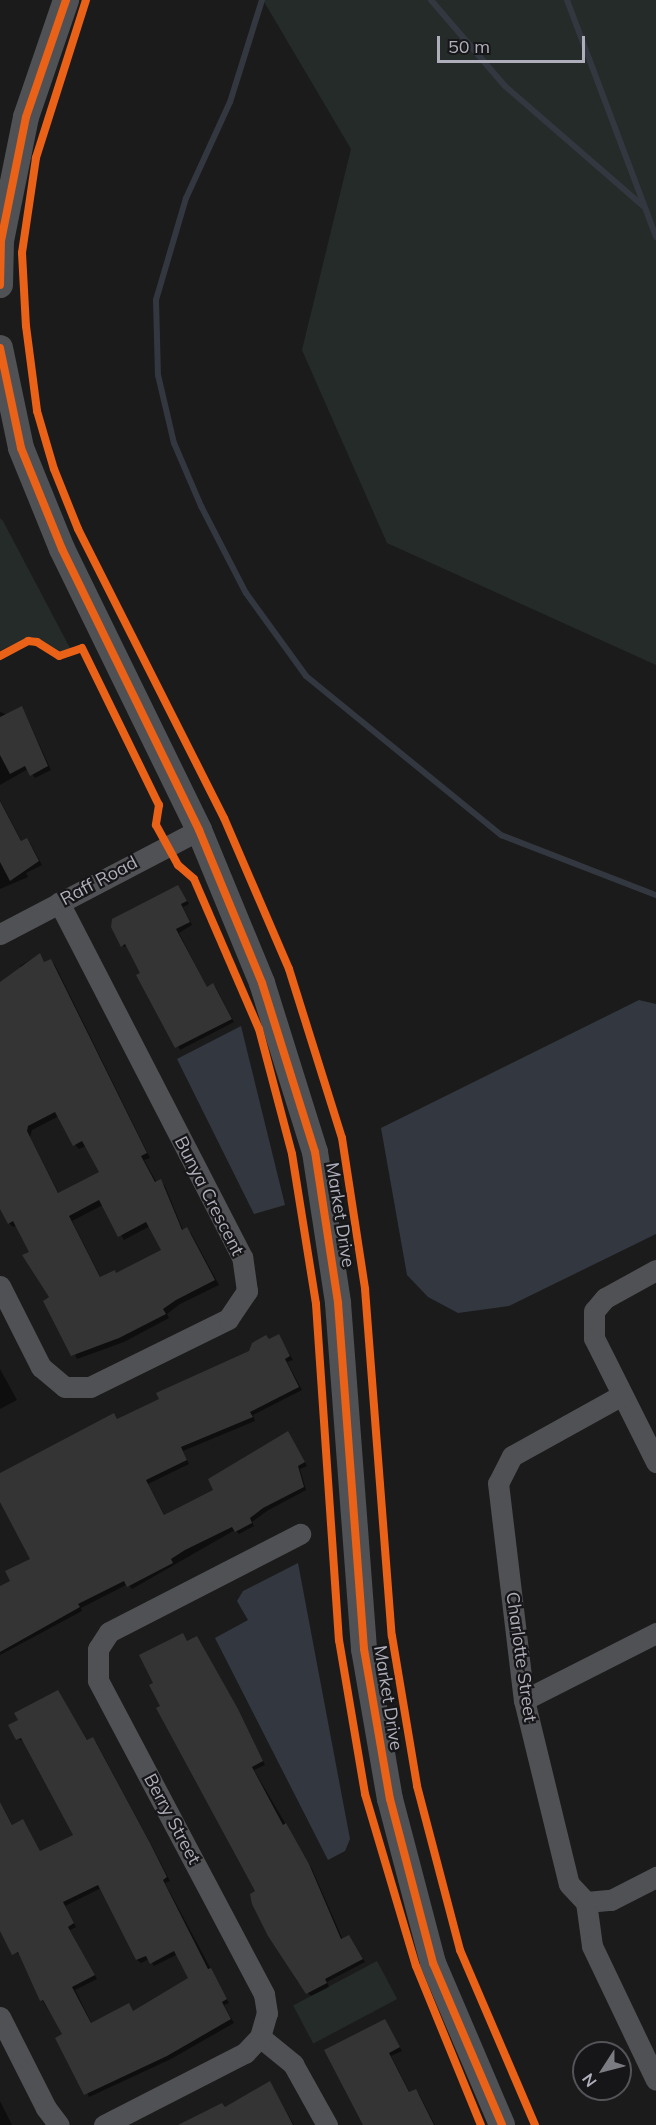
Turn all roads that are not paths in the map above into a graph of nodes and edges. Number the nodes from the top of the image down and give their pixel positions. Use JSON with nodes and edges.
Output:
{"nodes":[{"id":1,"x":66,"y":0,"type":"edge"},
{"id":2,"x":0,"y":285,"type":"edge"},
{"id":3,"x":0,"y":348,"type":"edge"},
{"id":4,"x":199,"y":830,"type":"junction"},
{"id":5,"x":58,"y":903,"type":"junction"},
{"id":6,"x":0,"y":934,"type":"edge"},
{"id":7,"x":656,"y":1270,"type":"edge"},
{"id":8,"x":0,"y":1286,"type":"edge"},
{"id":9,"x":622,"y":1395,"type":"junction"},
{"id":10,"x":656,"y":1462,"type":"edge"},
{"id":11,"x":300,"y":1534,"type":"dead end"},
{"id":12,"x":656,"y":1633,"type":"edge"},
{"id":13,"x":524,"y":1700,"type":"junction"},
{"id":14,"x":656,"y":1877,"type":"edge"},
{"id":15,"x":586,"y":1902,"type":"junction"},
{"id":16,"x":0,"y":2017,"type":"edge"},
{"id":17,"x":260,"y":2037,"type":"junction"},
{"id":18,"x":656,"y":2080,"type":"edge"},
{"id":19,"x":59,"y":2125,"type":"edge"},
{"id":20,"x":104,"y":2125,"type":"edge"},
{"id":21,"x":327,"y":2125,"type":"edge"},
{"id":22,"x":502,"y":2125,"type":"edge"}],
"edges":[{"from":1,"to":2,"type":"street"},
{"from":3,"to":4,"type":"street","name":"Market Drive"},
{"from":4,"to":5,"type":"street","name":"Raff Road"},
{"from":4,"to":22,"type":"street","name":"Market Drive"},
{"from":5,"to":6,"type":"street","name":"Raff Road"},
{"from":5,"to":8,"type":"street","name":"Bunya Crescent"},
{"from":7,"to":9,"type":"street"},
{"from":9,"to":10,"type":"street"},
{"from":9,"to":13,"type":"street","name":"Charlotte Street"},
{"from":11,"to":17,"type":"street","name":"Berry Street"},
{"from":12,"to":13,"type":"street"},
{"from":13,"to":15,"type":"street","name":"Charlotte Street"},
{"from":14,"to":15,"type":"street"},
{"from":15,"to":18,"type":"street"},
{"from":16,"to":19,"type":"street"},
{"from":17,"to":20,"type":"street"},
{"from":17,"to":21,"type":"street"}]}
